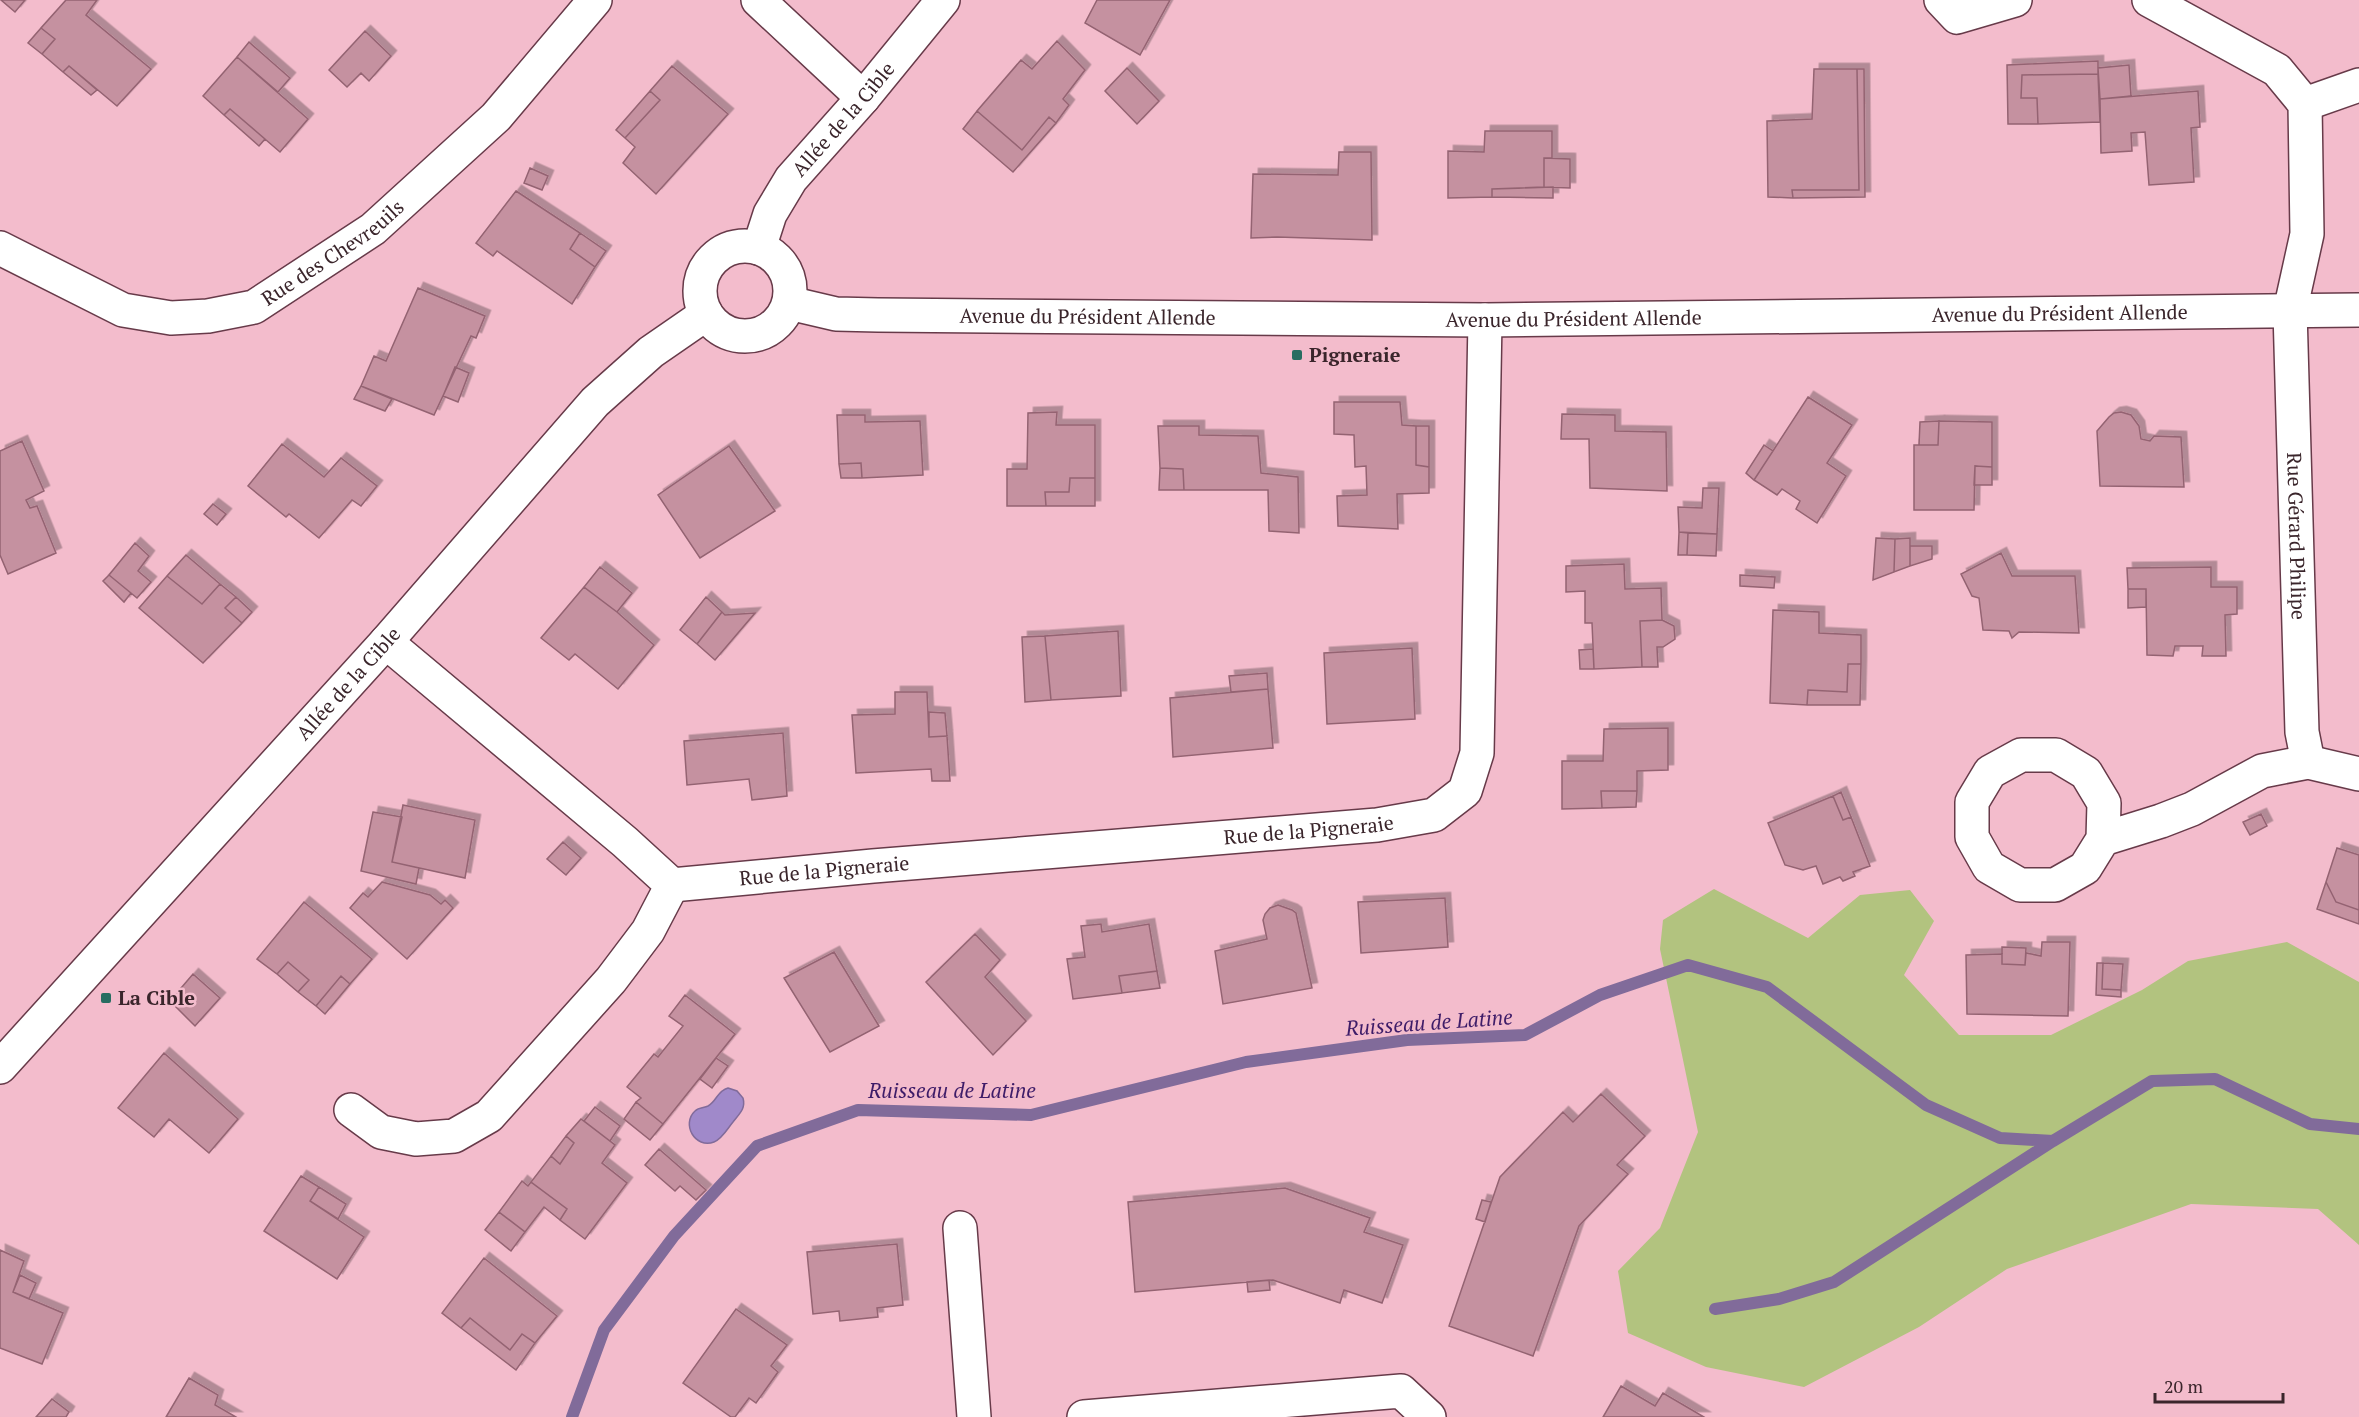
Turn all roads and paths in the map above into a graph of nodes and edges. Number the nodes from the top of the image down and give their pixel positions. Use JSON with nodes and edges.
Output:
{"nodes":[{"id":1,"x":595,"y":0,"type":"edge"},
{"id":2,"x":758,"y":0,"type":"edge"},
{"id":3,"x":944,"y":0,"type":"edge"},
{"id":4,"x":1941,"y":0,"type":"edge"},
{"id":5,"x":2015,"y":0,"type":"edge"},
{"id":6,"x":2149,"y":0,"type":"edge"},
{"id":7,"x":2359,"y":85,"type":"edge"},
{"id":8,"x":863,"y":98,"type":"junction"},
{"id":9,"x":2305,"y":104,"type":"junction"},
{"id":10,"x":0,"y":248,"type":"edge"},
{"id":11,"x":759,"y":248,"type":"junction"},
{"id":12,"x":789,"y":303,"type":"junction"},
{"id":13,"x":2359,"y":310,"type":"edge"},
{"id":14,"x":2290,"y":311,"type":"junction"},
{"id":15,"x":706,"y":314,"type":"junction"},
{"id":16,"x":1485,"y":320,"type":"junction"},
{"id":17,"x":386,"y":642,"type":"junction"},
{"id":18,"x":2308,"y":762,"type":"junction"},
{"id":19,"x":2359,"y":774,"type":"edge"},
{"id":20,"x":2103,"y":838,"type":"junction"},
{"id":21,"x":672,"y":885,"type":"junction"},
{"id":22,"x":0,"y":1067,"type":"edge"},
{"id":23,"x":351,"y":1110,"type":"dead end"},
{"id":24,"x":960,"y":1228,"type":"dead end"},
{"id":25,"x":974,"y":1417,"type":"edge"},
{"id":26,"x":1084,"y":1417,"type":"edge"},
{"id":27,"x":1429,"y":1417,"type":"edge"}],
"edges":[{"from":1,"to":10,"type":"street","name":"Rue des Chevreuils"},
{"from":2,"to":8,"type":"street"},
{"from":3,"to":8,"type":"street","name":"Allée de la Cible"},
{"from":4,"to":5,"type":"street"},
{"from":6,"to":9,"type":"street"},
{"from":7,"to":9,"type":"street"},
{"from":8,"to":11,"type":"street","name":"Allée de la Cible"},
{"from":9,"to":14,"type":"street","name":"Rue Gérard Philipe"},
{"from":11,"to":12,"type":"street"},
{"from":11,"to":15,"type":"street"},
{"from":12,"to":15,"type":"street"},
{"from":12,"to":16,"type":"street","name":"Avenue du Président Allende"},
{"from":13,"to":14,"type":"street","name":"Avenue du Président Allende"},
{"from":14,"to":16,"type":"street","name":"Avenue du Président Allende"},
{"from":14,"to":18,"type":"street","name":"Rue Gérard Philipe"},
{"from":15,"to":17,"type":"street","name":"Allée de la Cible"},
{"from":16,"to":21,"type":"street","name":"Rue de la Pigneraie"},
{"from":17,"to":21,"type":"street"},
{"from":17,"to":22,"type":"street","name":"Allée de la Cible"},
{"from":18,"to":19,"type":"street"},
{"from":18,"to":20,"type":"street"},
{"from":20,"to":20,"type":"street"},
{"from":21,"to":23,"type":"street"},
{"from":24,"to":25,"type":"street"},
{"from":26,"to":27,"type":"street"}]}
